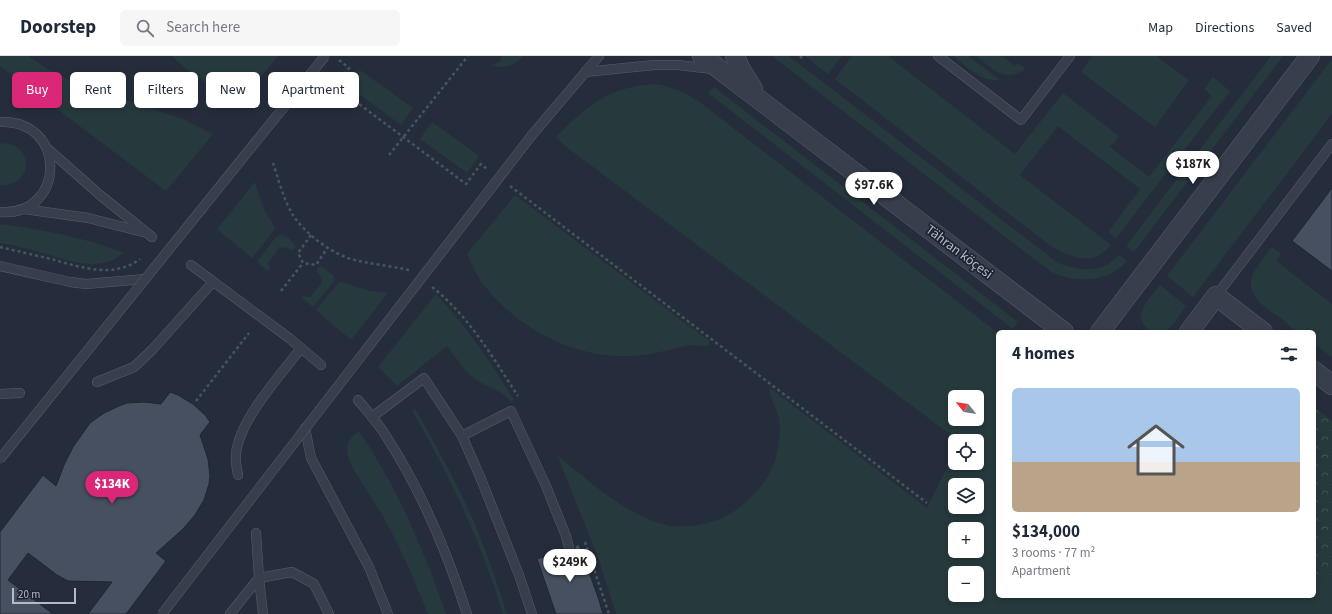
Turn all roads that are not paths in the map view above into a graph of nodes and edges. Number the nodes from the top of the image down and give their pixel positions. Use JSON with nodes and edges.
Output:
{"nodes":[{"id":1,"x":325,"y":56,"type":"edge"},
{"id":2,"x":599,"y":56,"type":"edge"},
{"id":3,"x":702,"y":56,"type":"edge"},
{"id":4,"x":735,"y":56,"type":"edge"},
{"id":5,"x":938,"y":56,"type":"edge"},
{"id":6,"x":1070,"y":56,"type":"edge"},
{"id":7,"x":1310,"y":56,"type":"edge"},
{"id":8,"x":721,"y":70,"type":"junction"},
{"id":9,"x":585,"y":72,"type":"junction"},
{"id":10,"x":758,"y":99,"type":"junction"},
{"id":11,"x":0,"y":122,"type":"edge"},
{"id":12,"x":1332,"y":144,"type":"edge"},
{"id":13,"x":47,"y":148,"type":"junction"},
{"id":14,"x":24,"y":209,"type":"junction"},
{"id":15,"x":0,"y":212,"type":"edge"},
{"id":16,"x":191,"y":265,"type":"dead end"},
{"id":17,"x":0,"y":266,"type":"edge"},
{"id":18,"x":145,"y":278,"type":"junction"},
{"id":19,"x":213,"y":282,"type":"junction"},
{"id":20,"x":1216,"y":296,"type":"junction"},
{"id":21,"x":1061,"y":330,"type":"edge"},
{"id":22,"x":1102,"y":330,"type":"edge"},
{"id":23,"x":1190,"y":330,"type":"edge"},
{"id":24,"x":1260,"y":330,"type":"edge"},
{"id":25,"x":301,"y":348,"type":"junction"},
{"id":26,"x":321,"y":365,"type":"dead end"},
{"id":27,"x":1316,"y":373,"type":"edge"},
{"id":28,"x":97,"y":382,"type":"dead end"},
{"id":29,"x":1332,"y":385,"type":"edge"},
{"id":30,"x":20,"y":393,"type":"dead end"},
{"id":31,"x":0,"y":394,"type":"edge"},
{"id":32,"x":358,"y":400,"type":"dead end"},
{"id":33,"x":372,"y":417,"type":"junction"},
{"id":34,"x":305,"y":428,"type":"junction"},
{"id":35,"x":462,"y":436,"type":"junction"},
{"id":36,"x":0,"y":459,"type":"edge"},
{"id":37,"x":238,"y":476,"type":"dead end"},
{"id":38,"x":256,"y":532,"type":"dead end"},
{"id":39,"x":569,"y":548,"type":"dead end"},
{"id":40,"x":259,"y":578,"type":"junction"},
{"id":41,"x":162,"y":614,"type":"edge"},
{"id":42,"x":230,"y":614,"type":"edge"},
{"id":43,"x":263,"y":614,"type":"edge"},
{"id":44,"x":329,"y":614,"type":"edge"},
{"id":45,"x":388,"y":614,"type":"edge"},
{"id":46,"x":467,"y":614,"type":"edge"},
{"id":47,"x":532,"y":614,"type":"edge"}],
"edges":[{"from":1,"to":18,"type":"lane","bridge":true},
{"from":2,"to":9,"type":"lane"},
{"from":3,"to":8,"type":"street","name":"Tähran köçesi"},
{"from":4,"to":10,"type":"street"},
{"from":5,"to":6,"type":"lane"},
{"from":7,"to":22,"type":"street"},
{"from":8,"to":9,"type":"lane"},
{"from":8,"to":10,"type":"street","name":"Tähran köçesi"},
{"from":9,"to":34,"type":"lane","bridge":true},
{"from":10,"to":21,"type":"street","name":"Tähran köçesi"},
{"from":11,"to":13,"type":"lane"},
{"from":12,"to":20,"type":"lane"},
{"from":13,"to":14,"type":"lane"},
{"from":13,"to":14,"type":"lane"},
{"from":14,"to":15,"type":"lane"},
{"from":16,"to":19,"type":"lane"},
{"from":17,"to":18,"type":"lane"},
{"from":18,"to":36,"type":"lane","bridge":true},
{"from":19,"to":25,"type":"lane"},
{"from":19,"to":28,"type":"lane"},
{"from":20,"to":23,"type":"street"},
{"from":20,"to":24,"type":"street"},
{"from":25,"to":26,"type":"lane"},
{"from":25,"to":37,"type":"lane"},
{"from":27,"to":29,"type":"street"},
{"from":30,"to":31,"type":"lane"},
{"from":32,"to":33,"type":"lane"},
{"from":33,"to":35,"type":"lane"},
{"from":33,"to":46,"type":"lane"},
{"from":34,"to":41,"type":"lane","bridge":true},
{"from":34,"to":45,"type":"lane"},
{"from":35,"to":39,"type":"lane"},
{"from":35,"to":47,"type":"lane"},
{"from":38,"to":40,"type":"lane"},
{"from":40,"to":42,"type":"lane"},
{"from":40,"to":43,"type":"lane"},
{"from":40,"to":44,"type":"lane"}]}
